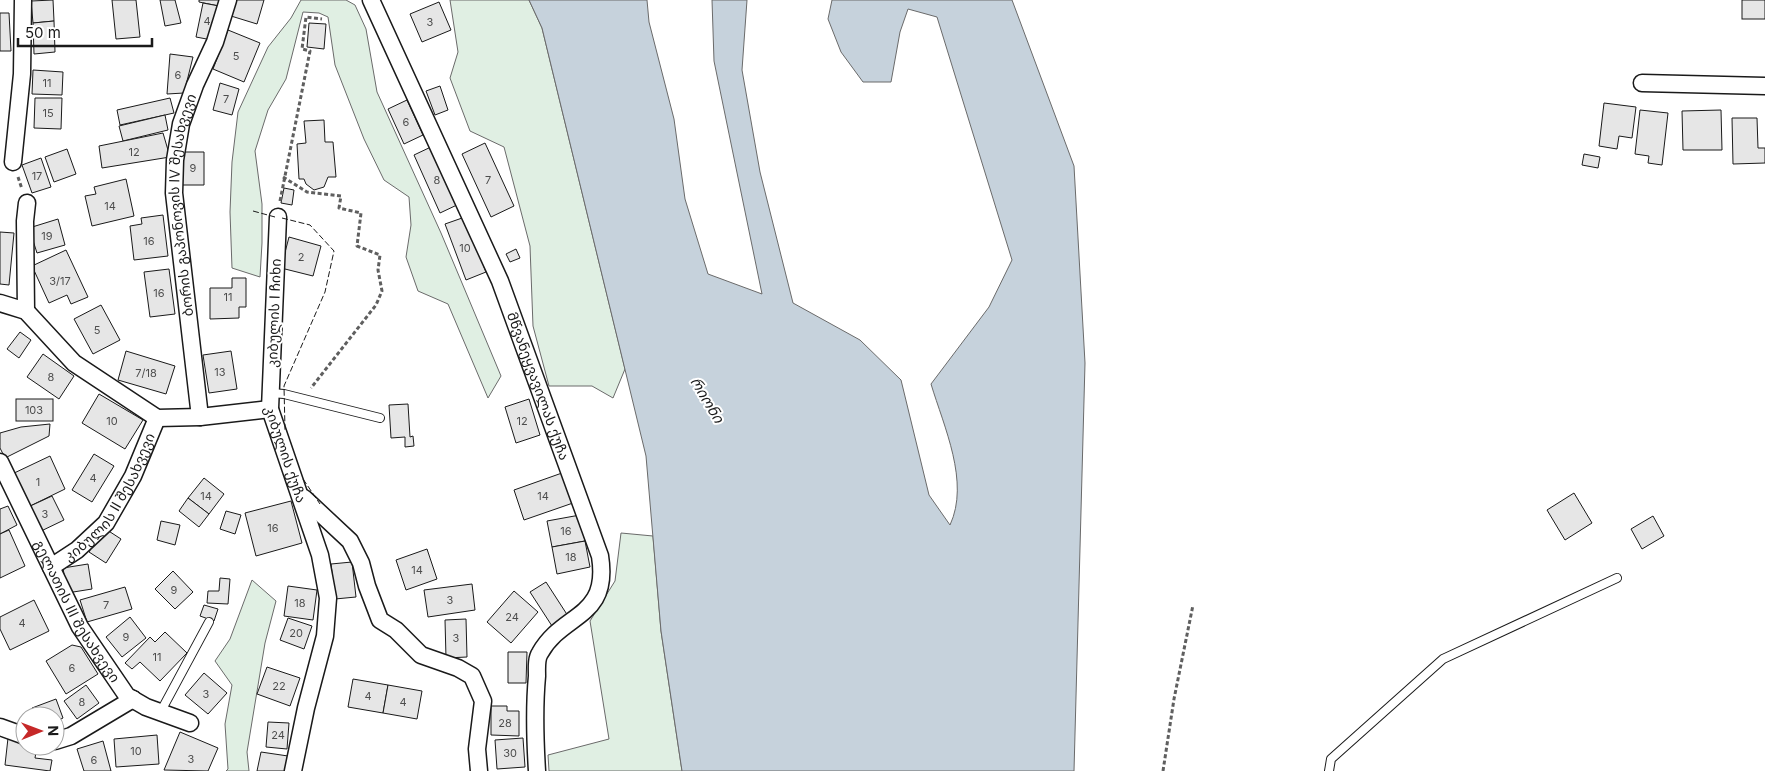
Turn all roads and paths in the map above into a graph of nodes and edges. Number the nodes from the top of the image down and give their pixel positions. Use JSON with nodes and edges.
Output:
{"nodes":[{"id":1,"x":23,"y":0,"type":"edge"},
{"id":2,"x":228,"y":0,"type":"edge"},
{"id":3,"x":371,"y":0,"type":"edge"},
{"id":4,"x":322,"y":19,"type":"dead end"},
{"id":5,"x":1642,"y":83,"type":"dead end"},
{"id":6,"x":1765,"y":86,"type":"edge"},
{"id":7,"x":13,"y":162,"type":"joint"},
{"id":8,"x":283,"y":177,"type":"junction"},
{"id":9,"x":27,"y":203,"type":"joint"},
{"id":10,"x":278,"y":212,"type":"joint"},
{"id":11,"x":0,"y":303,"type":"edge"},
{"id":12,"x":26,"y":311,"type":"junction"},
{"id":13,"x":271,"y":393,"type":"junction"},
{"id":14,"x":303,"y":399,"type":"junction"},
{"id":15,"x":270,"y":409,"type":"junction"},
{"id":16,"x":200,"y":417,"type":"junction"},
{"id":17,"x":158,"y":418,"type":"junction"},
{"id":18,"x":380,"y":418,"type":"dead end"},
{"id":19,"x":0,"y":462,"type":"edge"},
{"id":20,"x":300,"y":494,"type":"junction"},
{"id":21,"x":51,"y":568,"type":"junction"},
{"id":22,"x":1617,"y":578,"type":"dead end"},
{"id":23,"x":1193,"y":605,"type":"dead end"},
{"id":24,"x":208,"y":622,"type":"dead end"},
{"id":25,"x":133,"y":699,"type":"junction"},
{"id":26,"x":161,"y":712,"type":"junction"},
{"id":27,"x":190,"y":723,"type":"dead end"},
{"id":28,"x":0,"y":727,"type":"edge"},
{"id":29,"x":15,"y":732,"type":"edge"},
{"id":30,"x":65,"y":738,"type":"edge"},
{"id":31,"x":293,"y":771,"type":"edge"},
{"id":32,"x":480,"y":771,"type":"edge"},
{"id":33,"x":536,"y":771,"type":"edge"},
{"id":34,"x":1163,"y":771,"type":"edge"},
{"id":35,"x":1329,"y":771,"type":"edge"}],
"edges":[{"from":1,"to":7,"type":"street"},
{"from":2,"to":16,"type":"street","name":"ბორის გაპონოვის IV შესახვევი"},
{"from":3,"to":33,"type":"street","name":"მწვანეყვავილას ქუჩა"},
{"from":4,"to":8,"type":"path"},
{"from":5,"to":6,"type":"street"},
{"from":7,"to":9,"type":"path"},
{"from":8,"to":10,"type":"path"},
{"from":8,"to":14,"type":"path"},
{"from":9,"to":12,"type":"street"},
{"from":10,"to":13,"type":"street","name":"კიბულის I ჩიხი"},
{"from":11,"to":12,"type":"street"},
{"from":12,"to":17,"type":"street"},
{"from":13,"to":14,"type":"lane"},
{"from":13,"to":15,"type":"street","name":"კიბულის I ჩიხი"},
{"from":14,"to":18,"type":"lane"},
{"from":15,"to":16,"type":"street","name":"კიბულის ქუჩა"},
{"from":15,"to":20,"type":"street","name":"კიბულის ქუჩა"},
{"from":16,"to":17,"type":"street","name":"კიბულის ქუჩა"},
{"from":17,"to":21,"type":"street","name":"კიბულის II შესახვევი"},
{"from":19,"to":21,"type":"street","name":"გელათის III შესახვევი"},
{"from":20,"to":31,"type":"street","name":"კიბულის ქუჩა"},
{"from":20,"to":32,"type":"street"},
{"from":21,"to":25,"type":"street","name":"გელათის III შესახვევი"},
{"from":22,"to":35,"type":"lane"},
{"from":23,"to":34,"type":"path"},
{"from":24,"to":26,"type":"lane"},
{"from":25,"to":26,"type":"street","name":"გელათის III შესახვევი"},
{"from":25,"to":30,"type":"street"},
{"from":26,"to":27,"type":"street","name":"გელათის III შესახვევი"},
{"from":28,"to":29,"type":"street"}]}
